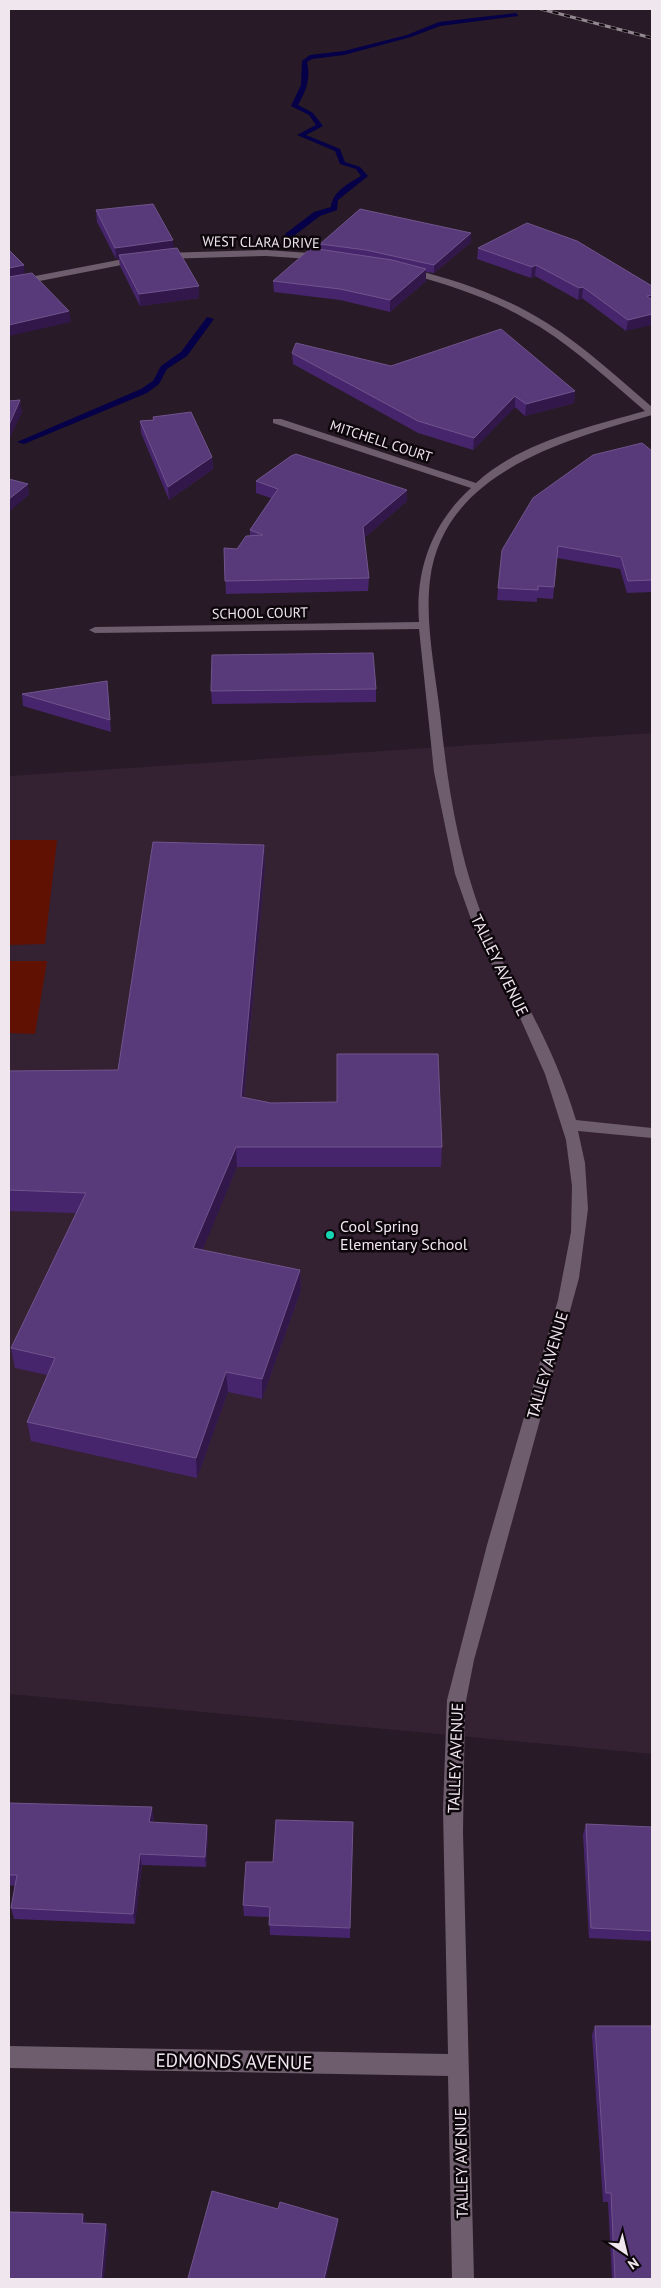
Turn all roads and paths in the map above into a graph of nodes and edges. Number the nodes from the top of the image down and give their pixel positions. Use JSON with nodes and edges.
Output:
{"nodes":[{"id":1,"x":335,"y":259,"type":"edge"},
{"id":2,"x":399,"y":269,"type":"edge"},
{"id":3,"x":9,"y":284,"type":"edge"},
{"id":4,"x":652,"y":412,"type":"edge"},
{"id":5,"x":277,"y":422,"type":"dead end"},
{"id":6,"x":476,"y":486,"type":"junction"},
{"id":7,"x":425,"y":625,"type":"junction"},
{"id":8,"x":95,"y":630,"type":"dead end"},
{"id":9,"x":570,"y":1125,"type":"junction"},
{"id":10,"x":652,"y":1134,"type":"edge"},
{"id":11,"x":9,"y":2057,"type":"edge"},
{"id":12,"x":459,"y":2064,"type":"junction"},
{"id":13,"x":463,"y":2279,"type":"edge"}],
"edges":[{"from":1,"to":3,"type":"street","name":"WEST CLARA DRIVE"},
{"from":2,"to":4,"type":"street"},
{"from":4,"to":6,"type":"street","name":"TALLEY AVENUE"},
{"from":5,"to":6,"type":"street","name":"MITCHELL COURT"},
{"from":6,"to":7,"type":"street","name":"TALLEY AVENUE"},
{"from":7,"to":8,"type":"street","name":"SCHOOL COURT"},
{"from":7,"to":9,"type":"street","name":"TALLEY AVENUE"},
{"from":9,"to":10,"type":"street"},
{"from":9,"to":12,"type":"street","name":"TALLEY AVENUE"},
{"from":11,"to":12,"type":"street","name":"EDMONDS AVENUE"},
{"from":12,"to":13,"type":"street","name":"TALLEY AVENUE"}]}
